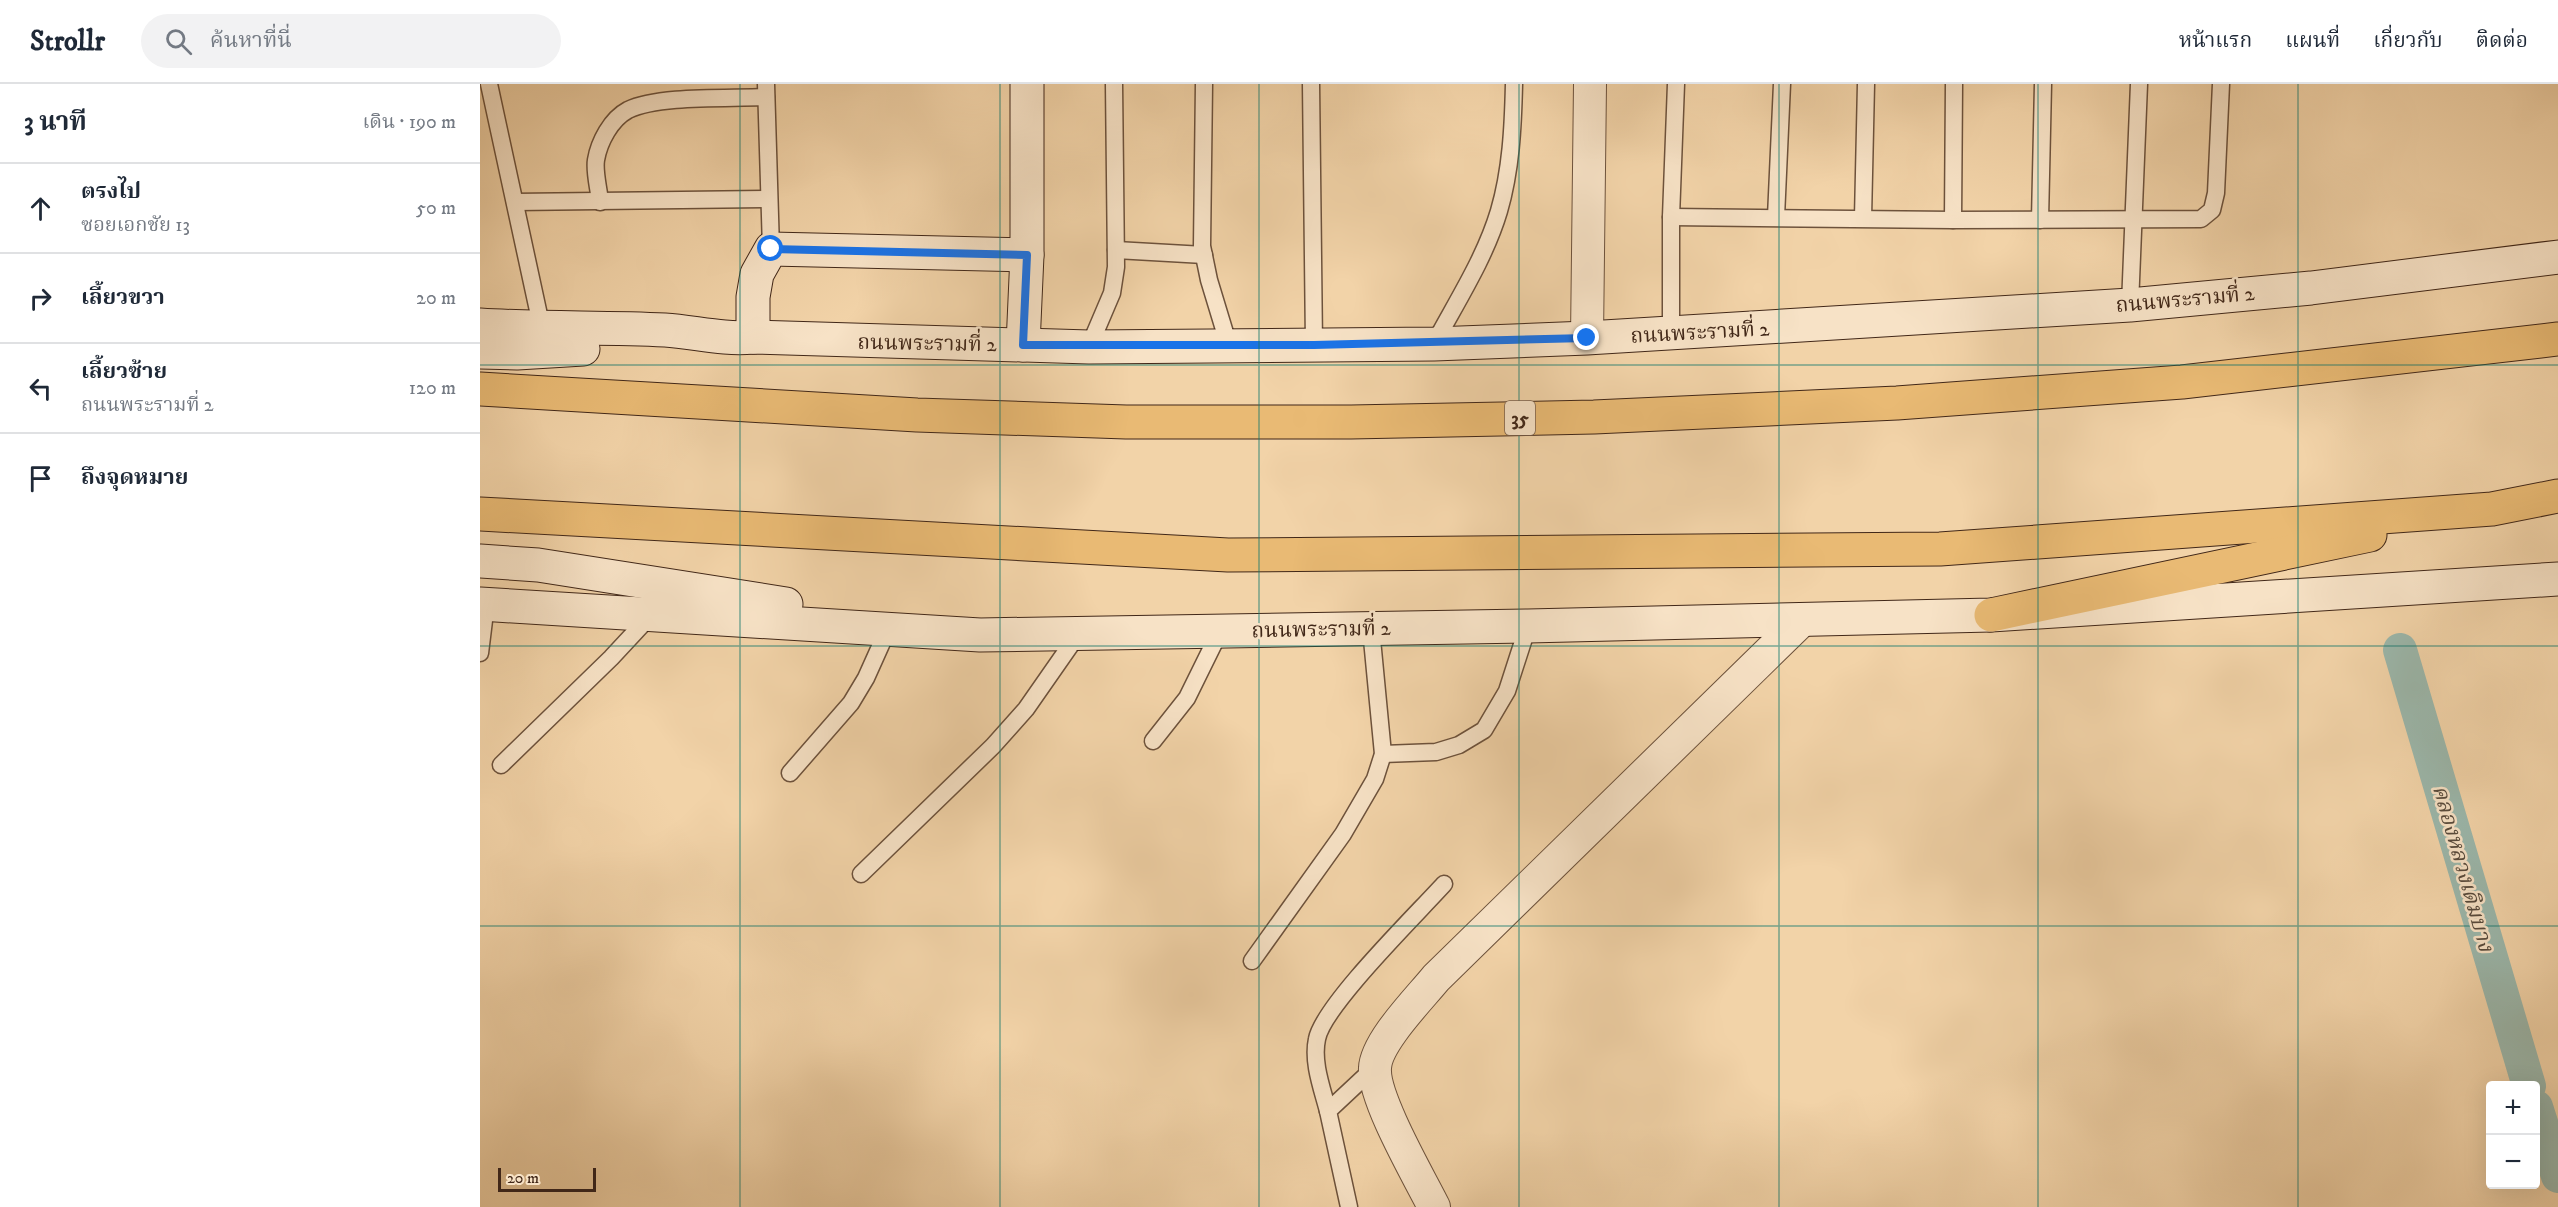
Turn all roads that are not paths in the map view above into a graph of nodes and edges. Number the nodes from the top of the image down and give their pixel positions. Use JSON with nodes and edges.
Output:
{"nodes":[{"id":1,"x":489,"y":84,"type":"edge"},
{"id":2,"x":1027,"y":84,"type":"edge"},
{"id":3,"x":1114,"y":84,"type":"edge"},
{"id":4,"x":1204,"y":84,"type":"edge"},
{"id":5,"x":1311,"y":84,"type":"edge"},
{"id":6,"x":1514,"y":84,"type":"edge"},
{"id":7,"x":1590,"y":84,"type":"edge"},
{"id":8,"x":1676,"y":84,"type":"edge"},
{"id":9,"x":1782,"y":84,"type":"edge"},
{"id":10,"x":1866,"y":84,"type":"edge"},
{"id":11,"x":1954,"y":84,"type":"edge"},
{"id":12,"x":2043,"y":84,"type":"edge"},
{"id":13,"x":2139,"y":84,"type":"edge"},
{"id":14,"x":2221,"y":84,"type":"edge"},
{"id":15,"x":766,"y":90,"type":"edge"},
{"id":16,"x":768,"y":199,"type":"junction"},
{"id":17,"x":515,"y":202,"type":"junction"},
{"id":18,"x":600,"y":202,"type":"junction"},
{"id":19,"x":1671,"y":217,"type":"junction"},
{"id":20,"x":1776,"y":217,"type":"junction"},
{"id":21,"x":1863,"y":218,"type":"junction"},
{"id":22,"x":1953,"y":220,"type":"junction"},
{"id":23,"x":2040,"y":220,"type":"junction"},
{"id":24,"x":2132,"y":220,"type":"junction"},
{"id":25,"x":771,"y":249,"type":"junction"},
{"id":26,"x":1116,"y":250,"type":"junction"},
{"id":27,"x":1027,"y":255,"type":"junction"},
{"id":28,"x":1204,"y":255,"type":"junction"},
{"id":29,"x":2558,"y":257,"type":"edge"},
{"id":30,"x":2130,"y":305,"type":"junction"},
{"id":31,"x":480,"y":325,"type":"edge"},
{"id":32,"x":542,"y":329,"type":"junction"},
{"id":33,"x":1671,"y":334,"type":"junction"},
{"id":34,"x":744,"y":338,"type":"junction"},
{"id":35,"x":1587,"y":338,"type":"junction"},
{"id":36,"x":2558,"y":339,"type":"edge"},
{"id":37,"x":1434,"y":344,"type":"junction"},
{"id":38,"x":1023,"y":345,"type":"junction"},
{"id":39,"x":1314,"y":345,"type":"junction"},
{"id":40,"x":1229,"y":346,"type":"junction"},
{"id":41,"x":1089,"y":347,"type":"junction"},
{"id":42,"x":480,"y":352,"type":"edge"},
{"id":43,"x":480,"y":389,"type":"edge"},
{"id":44,"x":2558,"y":496,"type":"edge"},
{"id":45,"x":2492,"y":509,"type":"junction"},
{"id":46,"x":480,"y":514,"type":"edge"},
{"id":47,"x":480,"y":561,"type":"edge"},
{"id":48,"x":2558,"y":579,"type":"edge"},
{"id":49,"x":483,"y":604,"type":"edge"},
{"id":50,"x":651,"y":615,"type":"junction"},
{"id":51,"x":1991,"y":615,"type":"junction"},
{"id":52,"x":1802,"y":620,"type":"junction"},
{"id":53,"x":1528,"y":626,"type":"junction"},
{"id":54,"x":888,"y":629,"type":"junction"},
{"id":55,"x":1371,"y":629,"type":"junction"},
{"id":56,"x":1220,"y":631,"type":"junction"},
{"id":57,"x":1079,"y":633,"type":"junction"},
{"id":58,"x":981,"y":634,"type":"junction"},
{"id":59,"x":480,"y":653,"type":"edge"},
{"id":60,"x":1153,"y":741,"type":"dead end"},
{"id":61,"x":1383,"y":754,"type":"junction"},
{"id":62,"x":501,"y":765,"type":"dead end"},
{"id":63,"x":790,"y":773,"type":"dead end"},
{"id":64,"x":861,"y":874,"type":"dead end"},
{"id":65,"x":1444,"y":884,"type":"dead end"},
{"id":66,"x":1252,"y":961,"type":"dead end"},
{"id":67,"x":1374,"y":1068,"type":"junction"},
{"id":68,"x":1328,"y":1111,"type":"junction"},
{"id":69,"x":1349,"y":1207,"type":"edge"},
{"id":70,"x":1434,"y":1207,"type":"edge"}],
"edges":[{"from":1,"to":17,"type":"lane"},
{"from":2,"to":27,"type":"main road"},
{"from":3,"to":26,"type":"lane"},
{"from":4,"to":28,"type":"lane"},
{"from":5,"to":39,"type":"lane"},
{"from":6,"to":37,"type":"lane"},
{"from":7,"to":35,"type":"street"},
{"from":8,"to":19,"type":"lane"},
{"from":9,"to":20,"type":"lane"},
{"from":10,"to":21,"type":"lane"},
{"from":11,"to":22,"type":"lane"},
{"from":12,"to":23,"type":"lane"},
{"from":13,"to":24,"type":"lane"},
{"from":14,"to":24,"type":"lane"},
{"from":15,"to":16,"type":"lane"},
{"from":15,"to":18,"type":"lane"},
{"from":16,"to":18,"type":"lane"},
{"from":16,"to":25,"type":"lane"},
{"from":17,"to":18,"type":"lane"},
{"from":17,"to":32,"type":"lane"},
{"from":19,"to":20,"type":"lane"},
{"from":19,"to":33,"type":"lane"},
{"from":20,"to":21,"type":"lane"},
{"from":21,"to":22,"type":"lane"},
{"from":22,"to":23,"type":"lane"},
{"from":23,"to":24,"type":"lane"},
{"from":24,"to":30,"type":"lane"},
{"from":25,"to":27,"type":"main road"},
{"from":25,"to":34,"type":"main road"},
{"from":26,"to":28,"type":"lane"},
{"from":26,"to":41,"type":"lane"},
{"from":27,"to":38,"type":"main road"},
{"from":28,"to":40,"type":"lane"},
{"from":29,"to":30,"type":"main road","name":"ถนนพระรามที่ 2"},
{"from":30,"to":33,"type":"main road","name":"ถนนพระรามที่ 2"},
{"from":31,"to":32,"type":"main road","name":"ถนนพระรามที่ 2"},
{"from":32,"to":34,"type":"main road","name":"ถนนพระรามที่ 2"},
{"from":33,"to":35,"type":"main road","name":"ถนนพระรามที่ 2"},
{"from":34,"to":38,"type":"main road","name":"ถนนพระรามที่ 2"},
{"from":34,"to":42,"type":"main road"},
{"from":35,"to":37,"type":"main road","name":"ถนนพระรามที่ 2"},
{"from":36,"to":43,"type":"highway","number":"35"},
{"from":37,"to":39,"type":"main road","name":"ถนนพระรามที่ 2"},
{"from":38,"to":41,"type":"main road","name":"ถนนพระรามที่ 2"},
{"from":39,"to":40,"type":"main road","name":"ถนนพระรามที่ 2"},
{"from":40,"to":41,"type":"main road","name":"ถนนพระรามที่ 2"},
{"from":44,"to":45,"type":"highway"},
{"from":45,"to":46,"type":"highway"},
{"from":45,"to":51,"type":"highway"},
{"from":47,"to":58,"type":"main road"},
{"from":48,"to":51,"type":"main road","name":"ถนนพระรามที่ 2"},
{"from":49,"to":50,"type":"main road","name":"ถนนพระรามที่ 2"},
{"from":49,"to":59,"type":"lane"},
{"from":50,"to":54,"type":"main road","name":"ถนนพระรามที่ 2"},
{"from":50,"to":62,"type":"lane"},
{"from":51,"to":52,"type":"main road","name":"ถนนพระรามที่ 2"},
{"from":52,"to":53,"type":"main road","name":"ถนนพระรามที่ 2"},
{"from":52,"to":67,"type":"street"},
{"from":53,"to":55,"type":"main road","name":"ถนนพระรามที่ 2"},
{"from":53,"to":61,"type":"lane"},
{"from":54,"to":58,"type":"main road","name":"ถนนพระรามที่ 2"},
{"from":54,"to":63,"type":"lane"},
{"from":55,"to":56,"type":"main road","name":"ถนนพระรามที่ 2"},
{"from":55,"to":61,"type":"lane"},
{"from":56,"to":57,"type":"main road","name":"ถนนพระรามที่ 2"},
{"from":56,"to":60,"type":"lane"},
{"from":57,"to":58,"type":"main road","name":"ถนนพระรามที่ 2"},
{"from":57,"to":64,"type":"lane"},
{"from":61,"to":66,"type":"lane"},
{"from":65,"to":68,"type":"lane"},
{"from":67,"to":68,"type":"lane"},
{"from":67,"to":70,"type":"street"},
{"from":68,"to":69,"type":"lane"}]}
